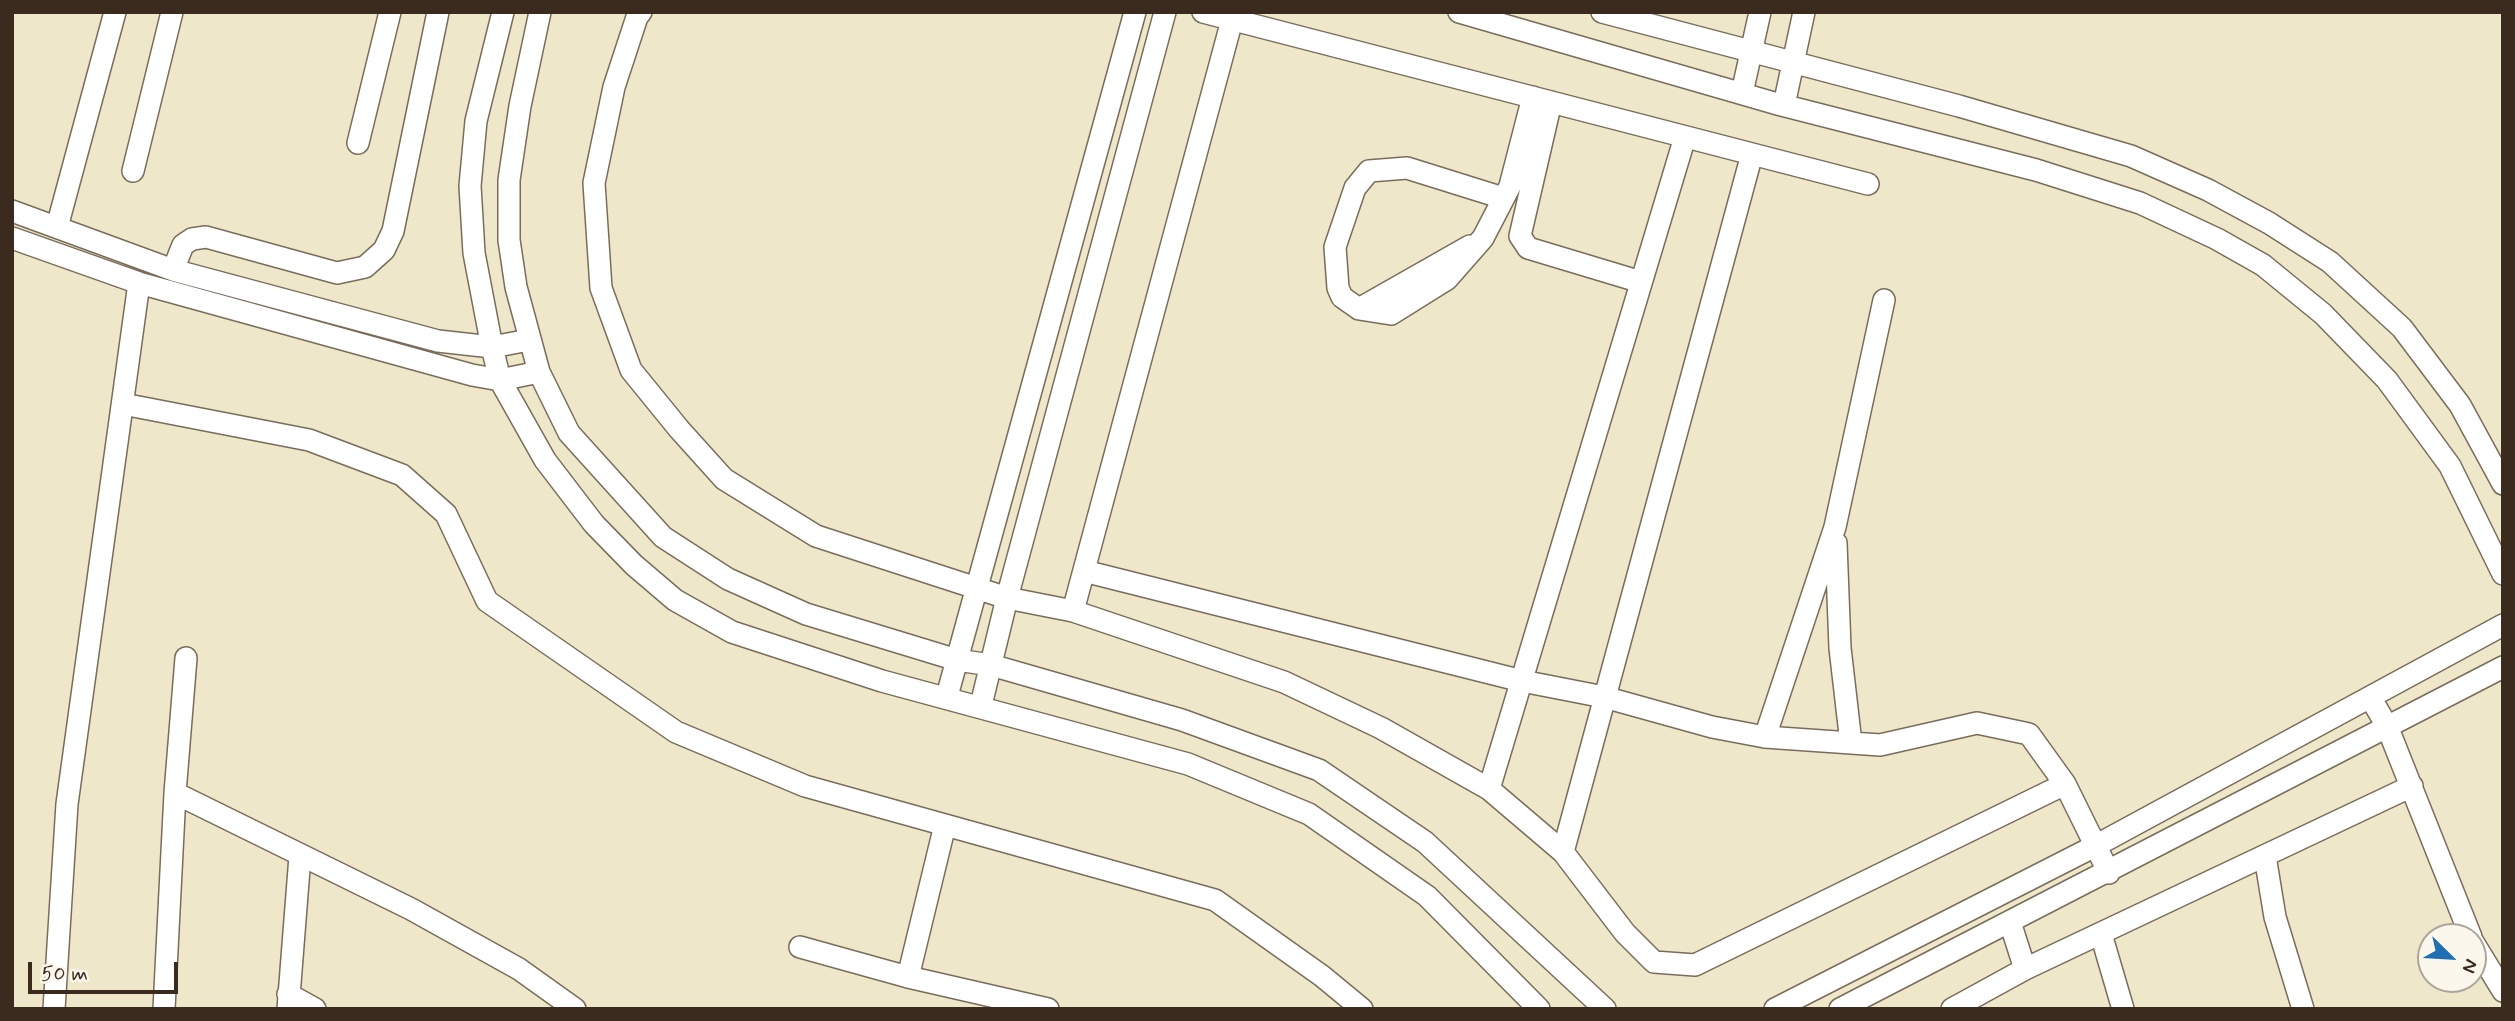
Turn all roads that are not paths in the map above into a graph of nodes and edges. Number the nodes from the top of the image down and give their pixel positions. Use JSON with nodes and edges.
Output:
{"nodes":[{"id":1,"x":115,"y":12,"type":"edge"},
{"id":2,"x":172,"y":12,"type":"edge"},
{"id":3,"x":390,"y":12,"type":"edge"},
{"id":4,"x":438,"y":12,"type":"edge"},
{"id":5,"x":503,"y":12,"type":"edge"},
{"id":6,"x":540,"y":12,"type":"edge"},
{"id":7,"x":641,"y":12,"type":"edge"},
{"id":8,"x":1135,"y":12,"type":"edge"},
{"id":9,"x":1164,"y":12,"type":"edge"},
{"id":10,"x":1203,"y":12,"type":"edge"},
{"id":11,"x":1459,"y":12,"type":"edge"},
{"id":12,"x":1602,"y":12,"type":"edge"},
{"id":13,"x":1760,"y":12,"type":"edge"},
{"id":14,"x":1804,"y":12,"type":"edge"},
{"id":15,"x":1232,"y":20,"type":"junction"},
{"id":16,"x":1753,"y":52,"type":"junction"},
{"id":17,"x":1792,"y":62,"type":"junction"},
{"id":18,"x":1742,"y":93,"type":"junction"},
{"id":19,"x":1542,"y":100,"type":"junction"},
{"id":20,"x":1784,"y":105,"type":"junction"},
{"id":21,"x":1685,"y":137,"type":"junction"},
{"id":22,"x":358,"y":143,"type":"dead end"},
{"id":23,"x":1752,"y":154,"type":"junction"},
{"id":24,"x":133,"y":171,"type":"dead end"},
{"id":25,"x":1868,"y":184,"type":"dead end"},
{"id":26,"x":1503,"y":198,"type":"junction"},
{"id":27,"x":12,"y":211,"type":"edge"},
{"id":28,"x":57,"y":227,"type":"junction"},
{"id":29,"x":12,"y":238,"type":"edge"},
{"id":30,"x":173,"y":270,"type":"junction"},
{"id":31,"x":1641,"y":282,"type":"junction"},
{"id":32,"x":139,"y":283,"type":"junction"},
{"id":33,"x":1884,"y":300,"type":"dead end"},
{"id":34,"x":530,"y":340,"type":"junction"},
{"id":35,"x":492,"y":347,"type":"junction"},
{"id":36,"x":539,"y":372,"type":"junction"},
{"id":37,"x":500,"y":380,"type":"junction"},
{"id":38,"x":123,"y":404,"type":"junction"},
{"id":39,"x":2503,"y":484,"type":"edge"},
{"id":40,"x":1835,"y":527,"type":"junction"},
{"id":41,"x":1084,"y":571,"type":"junction"},
{"id":42,"x":2503,"y":574,"type":"edge"},
{"id":43,"x":977,"y":588,"type":"junction"},
{"id":44,"x":1007,"y":598,"type":"junction"},
{"id":45,"x":1073,"y":611,"type":"junction"},
{"id":46,"x":2503,"y":625,"type":"edge"},
{"id":47,"x":186,"y":658,"type":"dead end"},
{"id":48,"x":957,"y":660,"type":"junction"},
{"id":49,"x":990,"y":665,"type":"junction"},
{"id":50,"x":2503,"y":667,"type":"edge"},
{"id":51,"x":1522,"y":681,"type":"junction"},
{"id":52,"x":947,"y":696,"type":"junction"},
{"id":53,"x":1605,"y":697,"type":"junction"},
{"id":54,"x":2370,"y":697,"type":"junction"},
{"id":55,"x":981,"y":705,"type":"junction"},
{"id":56,"x":2387,"y":726,"type":"junction"},
{"id":57,"x":1765,"y":737,"type":"junction"},
{"id":58,"x":1851,"y":743,"type":"junction"},
{"id":59,"x":2065,"y":784,"type":"junction"},
{"id":60,"x":2412,"y":786,"type":"junction"},
{"id":61,"x":1489,"y":789,"type":"junction"},
{"id":62,"x":175,"y":793,"type":"junction"},
{"id":63,"x":945,"y":825,"type":"junction"},
{"id":64,"x":2097,"y":845,"type":"junction"},
{"id":65,"x":1563,"y":852,"type":"junction"},
{"id":66,"x":300,"y":856,"type":"junction"},
{"id":67,"x":2265,"y":856,"type":"junction"},
{"id":68,"x":2109,"y":873,"type":"junction"},
{"id":69,"x":2010,"y":922,"type":"junction"},
{"id":70,"x":2466,"y":923,"type":"edge"},
{"id":71,"x":2101,"y":934,"type":"junction"},
{"id":72,"x":800,"y":947,"type":"dead end"},
{"id":73,"x":2487,"y":964,"type":"edge"},
{"id":74,"x":2025,"y":970,"type":"junction"},
{"id":75,"x":908,"y":977,"type":"junction"},
{"id":76,"x":2503,"y":991,"type":"edge"},
{"id":77,"x":288,"y":1001,"type":"edge"},
{"id":78,"x":54,"y":1009,"type":"edge"},
{"id":79,"x":164,"y":1009,"type":"edge"},
{"id":80,"x":315,"y":1009,"type":"edge"},
{"id":81,"x":575,"y":1009,"type":"edge"},
{"id":82,"x":1048,"y":1009,"type":"edge"},
{"id":83,"x":1362,"y":1009,"type":"edge"},
{"id":84,"x":1539,"y":1009,"type":"edge"},
{"id":85,"x":1605,"y":1009,"type":"edge"},
{"id":86,"x":1775,"y":1009,"type":"edge"},
{"id":87,"x":1840,"y":1009,"type":"edge"},
{"id":88,"x":1952,"y":1009,"type":"edge"},
{"id":89,"x":2123,"y":1009,"type":"edge"},
{"id":90,"x":2303,"y":1009,"type":"edge"}],
"edges":[{"from":1,"to":28,"type":"street"},
{"from":2,"to":24,"type":"street"},
{"from":3,"to":22,"type":"street"},
{"from":4,"to":30,"type":"street"},
{"from":5,"to":35,"type":"street"},
{"from":6,"to":34,"type":"street"},
{"from":7,"to":43,"type":"street"},
{"from":8,"to":43,"type":"street"},
{"from":9,"to":44,"type":"street"},
{"from":10,"to":15,"type":"street"},
{"from":11,"to":18,"type":"street"},
{"from":12,"to":16,"type":"street"},
{"from":13,"to":16,"type":"street"},
{"from":14,"to":17,"type":"street"},
{"from":15,"to":19,"type":"street"},
{"from":15,"to":41,"type":"street"},
{"from":16,"to":17,"type":"street"},
{"from":16,"to":18,"type":"street"},
{"from":17,"to":20,"type":"street"},
{"from":17,"to":39,"type":"street"},
{"from":18,"to":20,"type":"street"},
{"from":19,"to":21,"type":"street"},
{"from":19,"to":26,"type":"street"},
{"from":19,"to":31,"type":"street"},
{"from":20,"to":42,"type":"street"},
{"from":21,"to":23,"type":"street"},
{"from":21,"to":31,"type":"street"},
{"from":23,"to":25,"type":"street"},
{"from":23,"to":53,"type":"street"},
{"from":26,"to":26,"type":"street"},
{"from":27,"to":28,"type":"street"},
{"from":28,"to":30,"type":"street"},
{"from":29,"to":32,"type":"street"},
{"from":30,"to":35,"type":"street"},
{"from":31,"to":51,"type":"street"},
{"from":32,"to":37,"type":"street"},
{"from":32,"to":38,"type":"street"},
{"from":33,"to":40,"type":"street"},
{"from":34,"to":35,"type":"street"},
{"from":34,"to":36,"type":"street"},
{"from":35,"to":37,"type":"street"},
{"from":36,"to":37,"type":"street"},
{"from":36,"to":48,"type":"street"},
{"from":37,"to":52,"type":"street"},
{"from":38,"to":63,"type":"street"},
{"from":38,"to":78,"type":"street"},
{"from":40,"to":57,"type":"street"},
{"from":40,"to":58,"type":"street"},
{"from":41,"to":45,"type":"street"},
{"from":41,"to":51,"type":"street"},
{"from":43,"to":44,"type":"street"},
{"from":43,"to":48,"type":"street"},
{"from":44,"to":45,"type":"street"},
{"from":44,"to":49,"type":"street"},
{"from":45,"to":61,"type":"street"},
{"from":46,"to":54,"type":"street"},
{"from":47,"to":62,"type":"street"},
{"from":48,"to":49,"type":"street"},
{"from":48,"to":52,"type":"street"},
{"from":49,"to":55,"type":"street"},
{"from":49,"to":85,"type":"street"},
{"from":50,"to":56,"type":"street"},
{"from":51,"to":53,"type":"street"},
{"from":51,"to":61,"type":"street"},
{"from":52,"to":55,"type":"street"},
{"from":53,"to":57,"type":"street"},
{"from":53,"to":65,"type":"street"},
{"from":54,"to":56,"type":"street"},
{"from":54,"to":64,"type":"street"},
{"from":55,"to":84,"type":"street"},
{"from":56,"to":60,"type":"street"},
{"from":56,"to":68,"type":"street"},
{"from":57,"to":58,"type":"street"},
{"from":58,"to":59,"type":"street"},
{"from":59,"to":64,"type":"street"},
{"from":59,"to":65,"type":"street"},
{"from":60,"to":67,"type":"street"},
{"from":60,"to":70,"type":"street"},
{"from":61,"to":65,"type":"street"},
{"from":62,"to":66,"type":"street"},
{"from":62,"to":79,"type":"street"},
{"from":63,"to":75,"type":"street"},
{"from":63,"to":83,"type":"street"},
{"from":64,"to":68,"type":"street"},
{"from":64,"to":86,"type":"street"},
{"from":66,"to":77,"type":"street"},
{"from":66,"to":81,"type":"street"},
{"from":67,"to":71,"type":"street"},
{"from":67,"to":90,"type":"street"},
{"from":68,"to":69,"type":"street"},
{"from":69,"to":74,"type":"street"},
{"from":69,"to":87,"type":"street"},
{"from":71,"to":74,"type":"street"},
{"from":71,"to":89,"type":"street"},
{"from":72,"to":75,"type":"street"},
{"from":73,"to":76,"type":"street"},
{"from":74,"to":88,"type":"street"},
{"from":75,"to":82,"type":"street"},
{"from":77,"to":80,"type":"street"}]}
